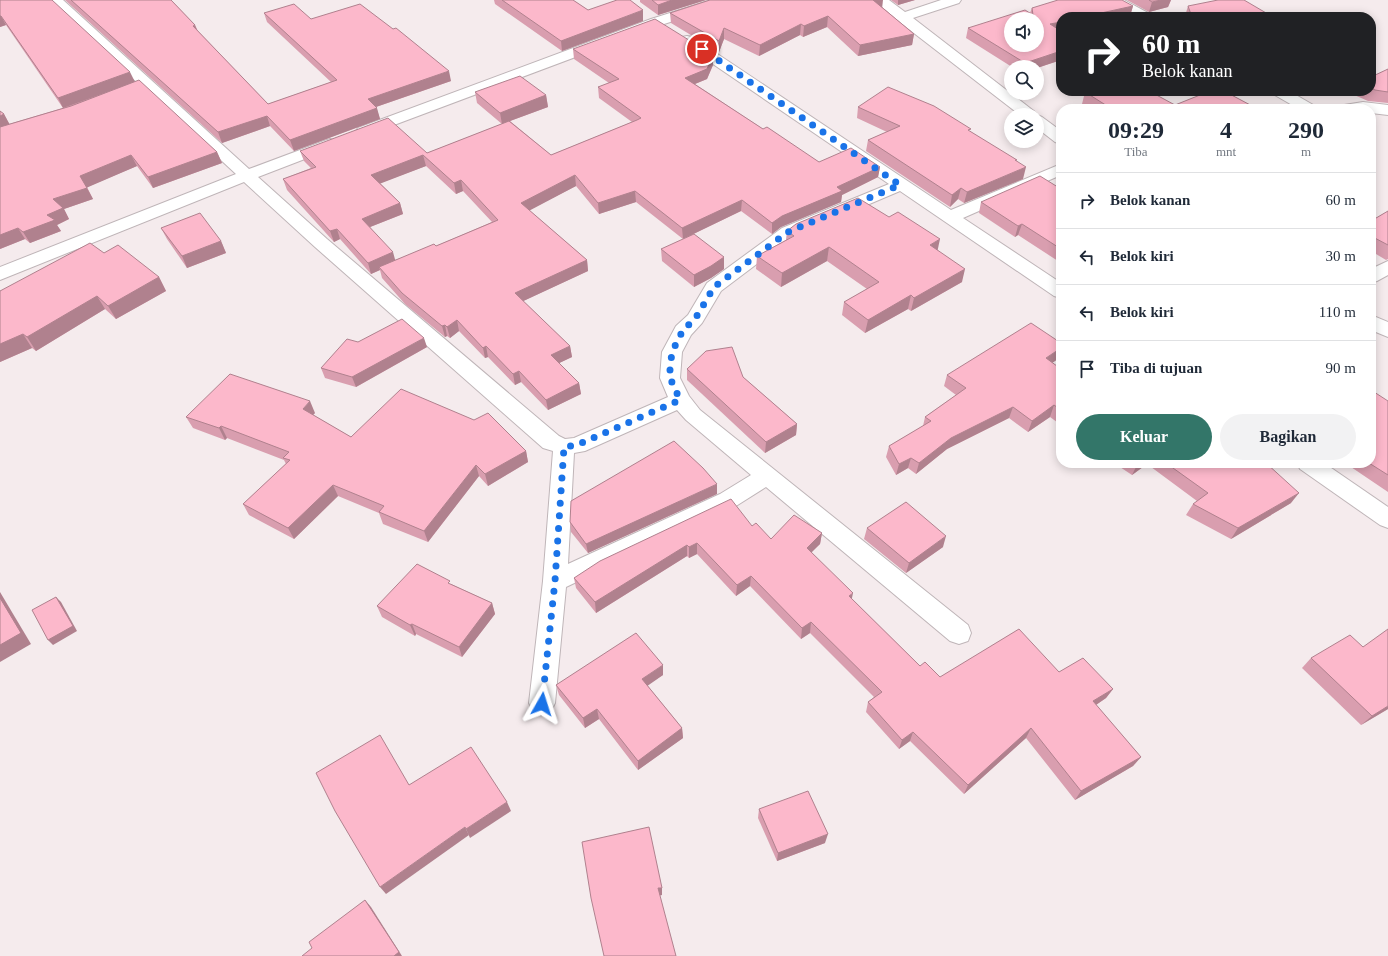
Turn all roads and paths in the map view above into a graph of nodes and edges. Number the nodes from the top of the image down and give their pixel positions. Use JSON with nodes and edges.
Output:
{"nodes":[{"id":1,"x":55,"y":0,"type":"edge"},
{"id":2,"x":724,"y":0,"type":"edge"},
{"id":3,"x":881,"y":0,"type":"edge"},
{"id":4,"x":954,"y":0,"type":"edge"},
{"id":5,"x":1114,"y":0,"type":"edge"},
{"id":6,"x":1136,"y":12,"type":"edge"},
{"id":7,"x":651,"y":17,"type":"junction"},
{"id":8,"x":902,"y":17,"type":"junction"},
{"id":9,"x":1287,"y":96,"type":"edge"},
{"id":10,"x":1301,"y":104,"type":"edge"},
{"id":11,"x":1021,"y":108,"type":"edge"},
{"id":12,"x":1376,"y":109,"type":"edge"},
{"id":13,"x":1388,"y":110,"type":"edge"},
{"id":14,"x":1044,"y":126,"type":"edge"},
{"id":15,"x":1056,"y":135,"type":"edge"},
{"id":16,"x":1056,"y":171,"type":"edge"},
{"id":17,"x":247,"y":175,"type":"junction"},
{"id":18,"x":900,"y":185,"type":"junction"},
{"id":19,"x":950,"y":217,"type":"junction"},
{"id":20,"x":1388,"y":267,"type":"edge"},
{"id":21,"x":0,"y":274,"type":"edge"},
{"id":22,"x":1376,"y":274,"type":"edge"},
{"id":23,"x":1056,"y":289,"type":"edge"},
{"id":24,"x":1376,"y":324,"type":"edge"},
{"id":25,"x":1388,"y":331,"type":"edge"},
{"id":26,"x":680,"y":400,"type":"junction"},
{"id":27,"x":564,"y":447,"type":"junction"},
{"id":28,"x":1315,"y":468,"type":"edge"},
{"id":29,"x":767,"y":476,"type":"junction"},
{"id":30,"x":1388,"y":519,"type":"edge"},
{"id":31,"x":555,"y":581,"type":"junction"},
{"id":32,"x":959,"y":633,"type":"dead end"},
{"id":33,"x":542,"y":704,"type":"dead end"}],
"edges":[{"from":1,"to":17,"type":"street"},
{"from":2,"to":7,"type":"street"},
{"from":3,"to":8,"type":"street"},
{"from":4,"to":8,"type":"street"},
{"from":5,"to":6,"type":"street"},
{"from":7,"to":17,"type":"street"},
{"from":7,"to":18,"type":"street"},
{"from":8,"to":11,"type":"street"},
{"from":9,"to":10,"type":"street"},
{"from":12,"to":13,"type":"street"},
{"from":14,"to":15,"type":"street"},
{"from":16,"to":19,"type":"street"},
{"from":17,"to":21,"type":"street"},
{"from":17,"to":27,"type":"street"},
{"from":18,"to":19,"type":"street"},
{"from":18,"to":26,"type":"street"},
{"from":19,"to":23,"type":"street"},
{"from":20,"to":22,"type":"street"},
{"from":24,"to":25,"type":"street"},
{"from":26,"to":27,"type":"street"},
{"from":26,"to":29,"type":"street"},
{"from":27,"to":31,"type":"street"},
{"from":28,"to":30,"type":"street"},
{"from":29,"to":31,"type":"street"},
{"from":29,"to":32,"type":"street"},
{"from":31,"to":33,"type":"street"}]}
